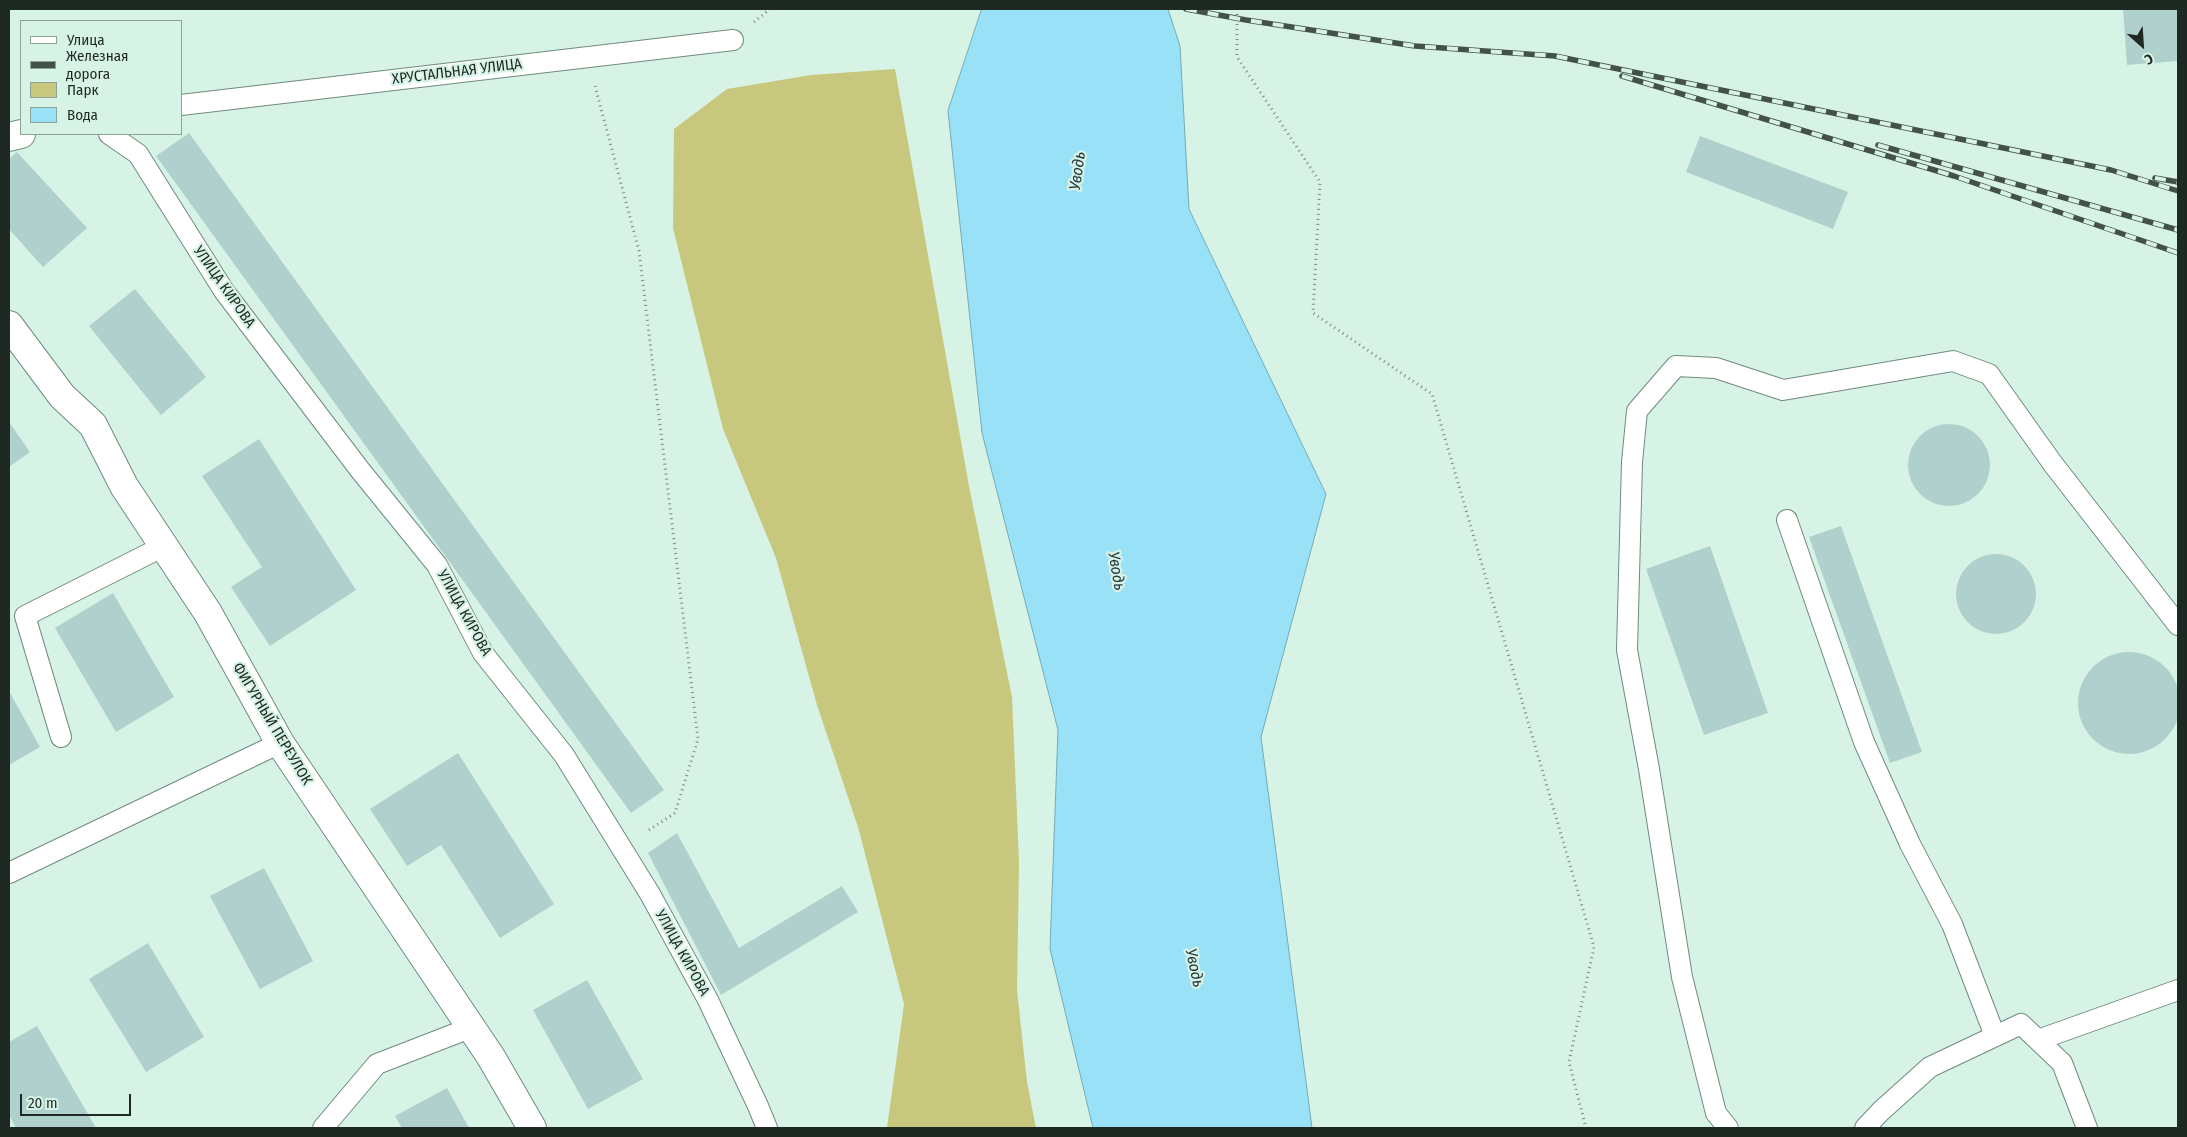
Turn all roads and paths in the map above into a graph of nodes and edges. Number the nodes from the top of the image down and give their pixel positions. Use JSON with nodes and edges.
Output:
{"nodes":[{"id":1,"x":1237,"y":9,"type":"edge"},
{"id":2,"x":733,"y":40,"type":"dead end"},
{"id":3,"x":587,"y":57,"type":"junction"},
{"id":4,"x":182,"y":105,"type":"edge"},
{"id":5,"x":110,"y":135,"type":"edge"},
{"id":6,"x":9,"y":325,"type":"edge"},
{"id":7,"x":1787,"y":520,"type":"dead end"},
{"id":8,"x":164,"y":546,"type":"junction"},
{"id":9,"x":17,"y":617,"type":"edge"},
{"id":10,"x":2178,"y":625,"type":"edge"},
{"id":11,"x":62,"y":737,"type":"dead end"},
{"id":12,"x":280,"y":743,"type":"junction"},
{"id":13,"x":621,"y":848,"type":"junction"},
{"id":14,"x":9,"y":873,"type":"edge"},
{"id":15,"x":2178,"y":990,"type":"edge"},
{"id":16,"x":470,"y":1028,"type":"junction"},
{"id":17,"x":1995,"y":1036,"type":"junction"},
{"id":18,"x":2038,"y":1040,"type":"junction"},
{"id":19,"x":323,"y":1128,"type":"edge"},
{"id":20,"x":532,"y":1128,"type":"edge"},
{"id":21,"x":767,"y":1128,"type":"edge"},
{"id":22,"x":1586,"y":1128,"type":"edge"},
{"id":23,"x":1728,"y":1128,"type":"edge"},
{"id":24,"x":1865,"y":1128,"type":"edge"},
{"id":25,"x":2087,"y":1128,"type":"edge"}],
"edges":[{"from":1,"to":22,"type":"path"},
{"from":2,"to":3,"type":"lane","name":"ХРУСТАЛЬНАЯ УЛИЦА"},
{"from":3,"to":4,"type":"lane","name":"ХРУСТАЛЬНАЯ УЛИЦА"},
{"from":3,"to":13,"type":"path"},
{"from":5,"to":13,"type":"lane","name":"УЛИЦА КИРОВА"},
{"from":6,"to":8,"type":"street","name":"ФИГУРНЫЙ ПЕРЕУЛОК"},
{"from":7,"to":17,"type":"lane"},
{"from":8,"to":9,"type":"lane"},
{"from":8,"to":12,"type":"street","name":"ФИГУРНЫЙ ПЕРЕУЛОК"},
{"from":9,"to":11,"type":"lane"},
{"from":10,"to":23,"type":"lane"},
{"from":12,"to":14,"type":"lane"},
{"from":12,"to":16,"type":"street","name":"ФИГУРНЫЙ ПЕРЕУЛОК"},
{"from":13,"to":21,"type":"lane","name":"УЛИЦА КИРОВА"},
{"from":15,"to":18,"type":"lane"},
{"from":16,"to":19,"type":"lane"},
{"from":16,"to":20,"type":"street","name":"ФИГУРНЫЙ ПЕРЕУЛОК"},
{"from":17,"to":18,"type":"lane"},
{"from":17,"to":24,"type":"lane"},
{"from":18,"to":25,"type":"lane"}]}
